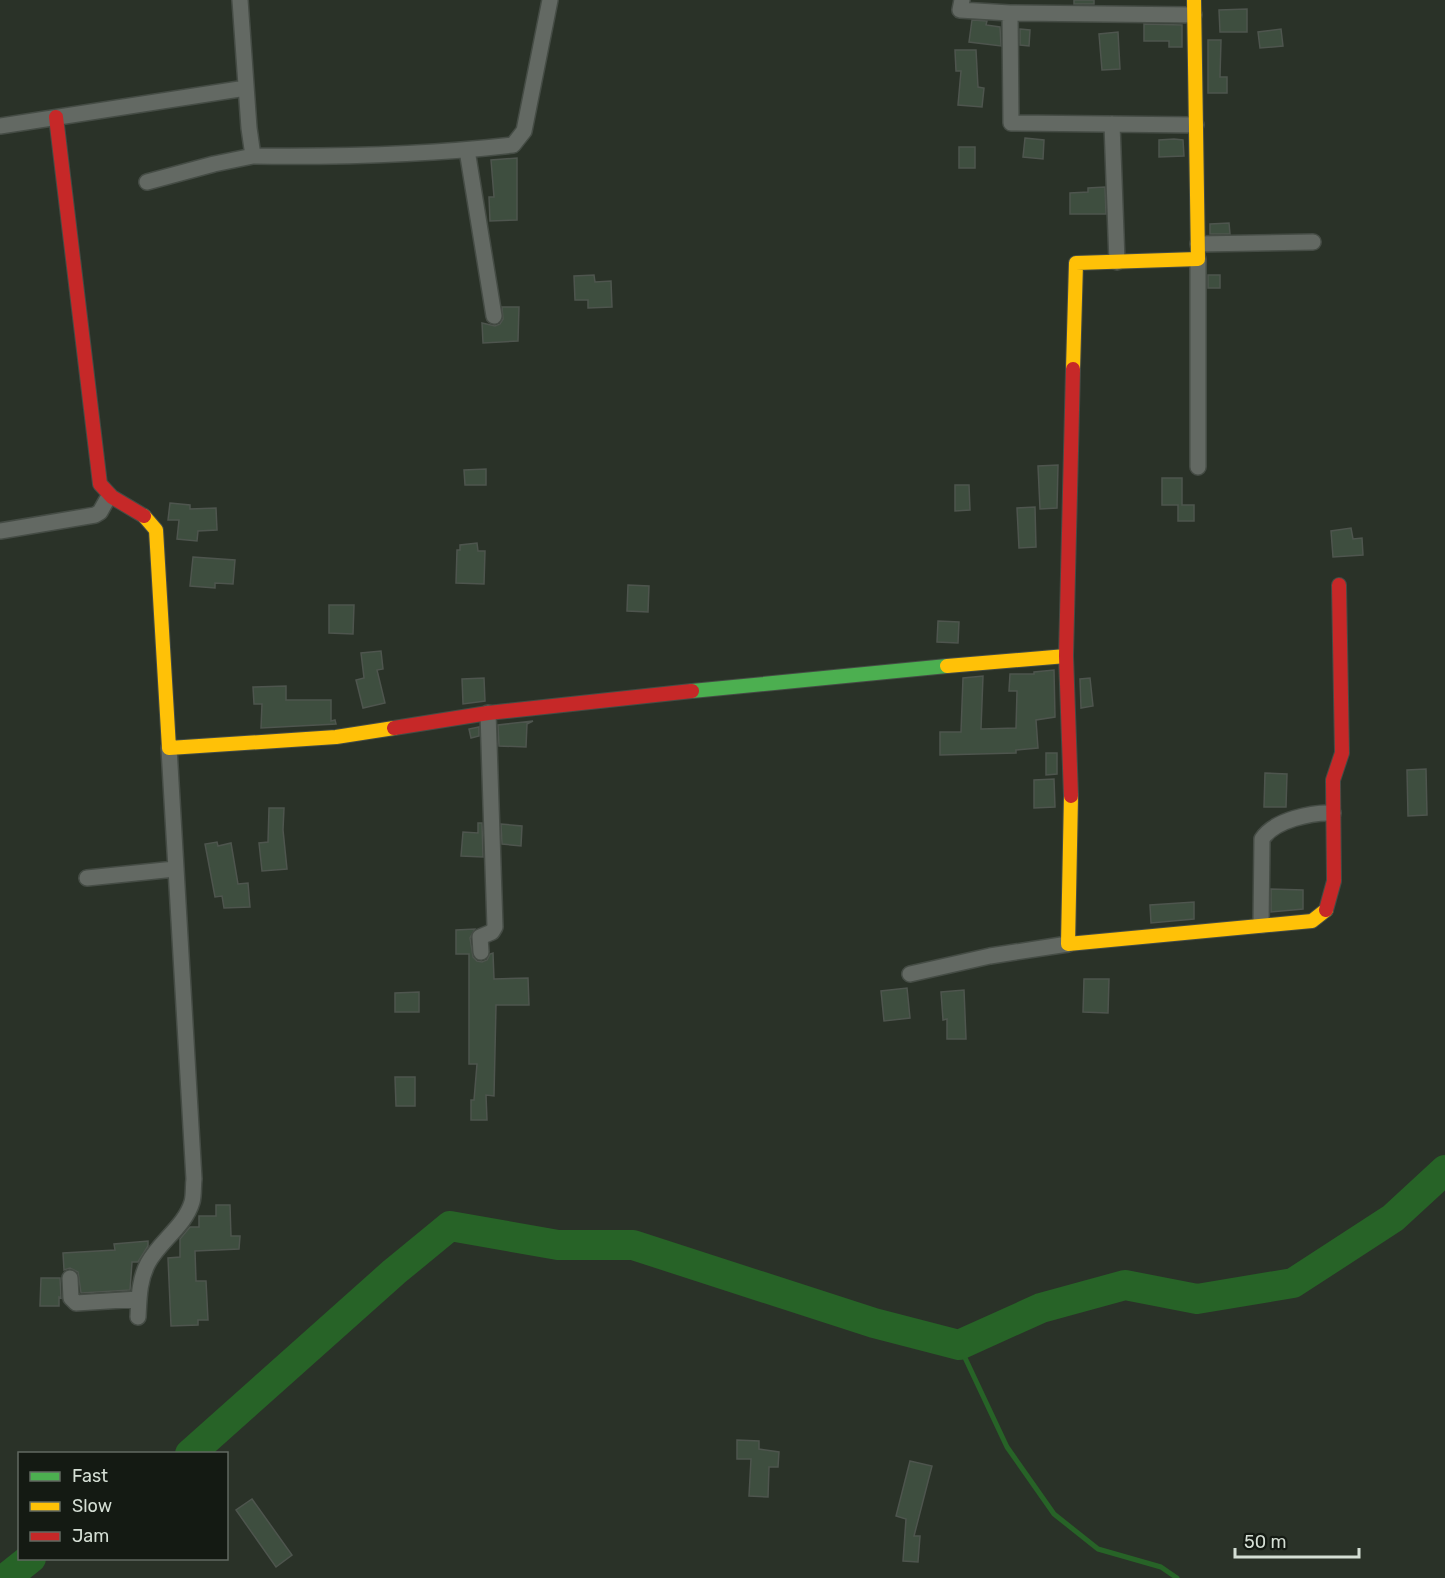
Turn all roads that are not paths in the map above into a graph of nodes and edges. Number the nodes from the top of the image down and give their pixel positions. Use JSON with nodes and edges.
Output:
{"nodes":[{"id":1,"x":240,"y":0,"type":"edge"},
{"id":2,"x":550,"y":0,"type":"edge"},
{"id":3,"x":962,"y":0,"type":"edge"},
{"id":4,"x":1194,"y":8,"type":"edge"},
{"id":5,"x":1011,"y":12,"type":"junction"},
{"id":6,"x":246,"y":88,"type":"junction"},
{"id":7,"x":56,"y":117,"type":"junction"},
{"id":8,"x":1112,"y":124,"type":"junction"},
{"id":9,"x":1196,"y":125,"type":"junction"},
{"id":10,"x":0,"y":126,"type":"edge"},
{"id":11,"x":467,"y":150,"type":"junction"},
{"id":12,"x":253,"y":156,"type":"junction"},
{"id":13,"x":147,"y":182,"type":"dead end"},
{"id":14,"x":1313,"y":242,"type":"dead end"},
{"id":15,"x":1198,"y":252,"type":"junction"},
{"id":16,"x":1117,"y":262,"type":"junction"},
{"id":17,"x":494,"y":316,"type":"dead end"},
{"id":18,"x":1198,"y":467,"type":"dead end"},
{"id":19,"x":109,"y":496,"type":"junction"},
{"id":20,"x":0,"y":531,"type":"edge"},
{"id":21,"x":1339,"y":585,"type":"dead end"},
{"id":22,"x":1066,"y":656,"type":"junction"},
{"id":23,"x":488,"y":712,"type":"junction"},
{"id":24,"x":169,"y":748,"type":"junction"},
{"id":25,"x":1333,"y":813,"type":"junction"},
{"id":26,"x":175,"y":869,"type":"junction"},
{"id":27,"x":87,"y":878,"type":"dead end"},
{"id":28,"x":1261,"y":924,"type":"junction"},
{"id":29,"x":1068,"y":944,"type":"junction"},
{"id":30,"x":481,"y":952,"type":"dead end"},
{"id":31,"x":910,"y":974,"type":"dead end"},
{"id":32,"x":70,"y":1278,"type":"dead end"},
{"id":33,"x":139,"y":1299,"type":"junction"},
{"id":34,"x":138,"y":1317,"type":"dead end"}],
"edges":[{"from":1,"to":6,"type":"street"},
{"from":2,"to":11,"type":"street"},
{"from":3,"to":5,"type":"street"},
{"from":4,"to":5,"type":"street"},
{"from":4,"to":9,"type":"street"},
{"from":5,"to":8,"type":"street"},
{"from":6,"to":7,"type":"street"},
{"from":6,"to":12,"type":"street"},
{"from":7,"to":10,"type":"street"},
{"from":7,"to":19,"type":"street"},
{"from":8,"to":9,"type":"street"},
{"from":8,"to":16,"type":"street"},
{"from":9,"to":15,"type":"street"},
{"from":11,"to":12,"type":"street"},
{"from":11,"to":17,"type":"street"},
{"from":12,"to":13,"type":"street"},
{"from":14,"to":15,"type":"street"},
{"from":15,"to":16,"type":"street"},
{"from":15,"to":18,"type":"street"},
{"from":16,"to":22,"type":"street"},
{"from":19,"to":20,"type":"street"},
{"from":19,"to":24,"type":"street"},
{"from":21,"to":25,"type":"street"},
{"from":22,"to":23,"type":"street"},
{"from":22,"to":29,"type":"street"},
{"from":23,"to":24,"type":"street"},
{"from":23,"to":30,"type":"street"},
{"from":24,"to":26,"type":"street"},
{"from":25,"to":28,"type":"street"},
{"from":25,"to":28,"type":"street"},
{"from":26,"to":27,"type":"street"},
{"from":26,"to":33,"type":"street"},
{"from":28,"to":29,"type":"street"},
{"from":29,"to":31,"type":"street"},
{"from":32,"to":33,"type":"street"},
{"from":33,"to":34,"type":"street"}]}
